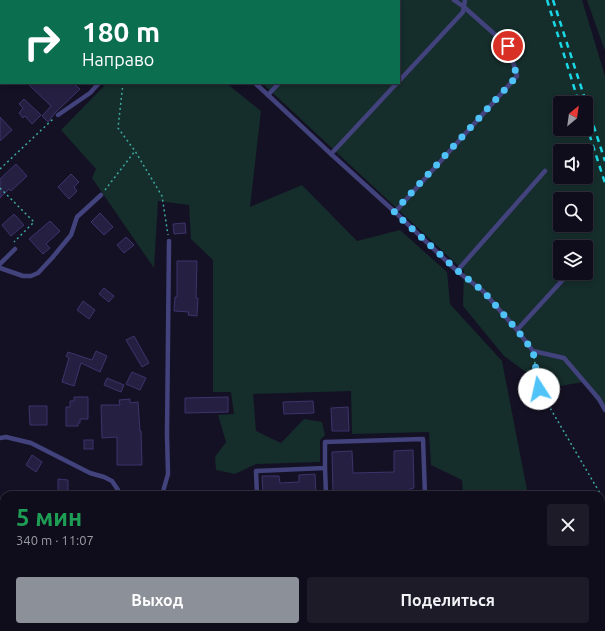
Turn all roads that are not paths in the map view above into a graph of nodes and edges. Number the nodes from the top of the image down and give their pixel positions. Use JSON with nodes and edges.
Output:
{"nodes":[{"id":1,"x":454,"y":0,"type":"edge"},
{"id":2,"x":465,"y":0,"type":"edge"},
{"id":3,"x":464,"y":7,"type":"junction"},
{"id":4,"x":400,"y":80,"type":"edge"},
{"id":5,"x":98,"y":84,"type":"edge"},
{"id":6,"x":256,"y":84,"type":"edge"},
{"id":7,"x":278,"y":84,"type":"edge"},
{"id":8,"x":396,"y":84,"type":"edge"},
{"id":9,"x":268,"y":95,"type":"junction"},
{"id":10,"x":58,"y":115,"type":"road end"},
{"id":11,"x":331,"y":154,"type":"junction"},
{"id":12,"x":545,"y":171,"type":"dead end"},
{"id":13,"x":101,"y":196,"type":"road end"},
{"id":14,"x":394,"y":212,"type":"junction"},
{"id":15,"x":169,"y":241,"type":"road end"},
{"id":16,"x":15,"y":250,"type":"road end"},
{"id":17,"x":0,"y":264,"type":"edge"},
{"id":18,"x":0,"y":268,"type":"edge"},
{"id":19,"x":458,"y":271,"type":"junction"},
{"id":20,"x":563,"y":280,"type":"edge"},
{"id":21,"x":517,"y":330,"type":"junction"},
{"id":22,"x":605,"y":410,"type":"edge"},
{"id":23,"x":0,"y":438,"type":"edge"},
{"id":24,"x":325,"y":468,"type":"junction"},
{"id":25,"x":118,"y":491,"type":"edge"},
{"id":26,"x":163,"y":491,"type":"edge"},
{"id":27,"x":257,"y":491,"type":"edge"},
{"id":28,"x":326,"y":491,"type":"edge"},
{"id":29,"x":425,"y":491,"type":"edge"}],
"edges":[{"from":1,"to":3,"type":"lane"},
{"from":2,"to":3,"type":"lane"},
{"from":3,"to":4,"type":"lane"},
{"from":3,"to":14,"type":"lane"},
{"from":5,"to":10,"type":"lane"},
{"from":6,"to":9,"type":"lane"},
{"from":7,"to":9,"type":"lane"},
{"from":8,"to":11,"type":"lane"},
{"from":9,"to":11,"type":"lane"},
{"from":11,"to":14,"type":"lane"},
{"from":12,"to":19,"type":"lane"},
{"from":13,"to":18,"type":"lane"},
{"from":14,"to":19,"type":"lane"},
{"from":15,"to":26,"type":"lane"},
{"from":16,"to":17,"type":"lane"},
{"from":19,"to":21,"type":"lane"},
{"from":20,"to":21,"type":"lane"},
{"from":21,"to":22,"type":"lane"},
{"from":23,"to":25,"type":"lane"},
{"from":24,"to":27,"type":"lane"},
{"from":24,"to":28,"type":"lane"},
{"from":24,"to":29,"type":"lane"}]}
